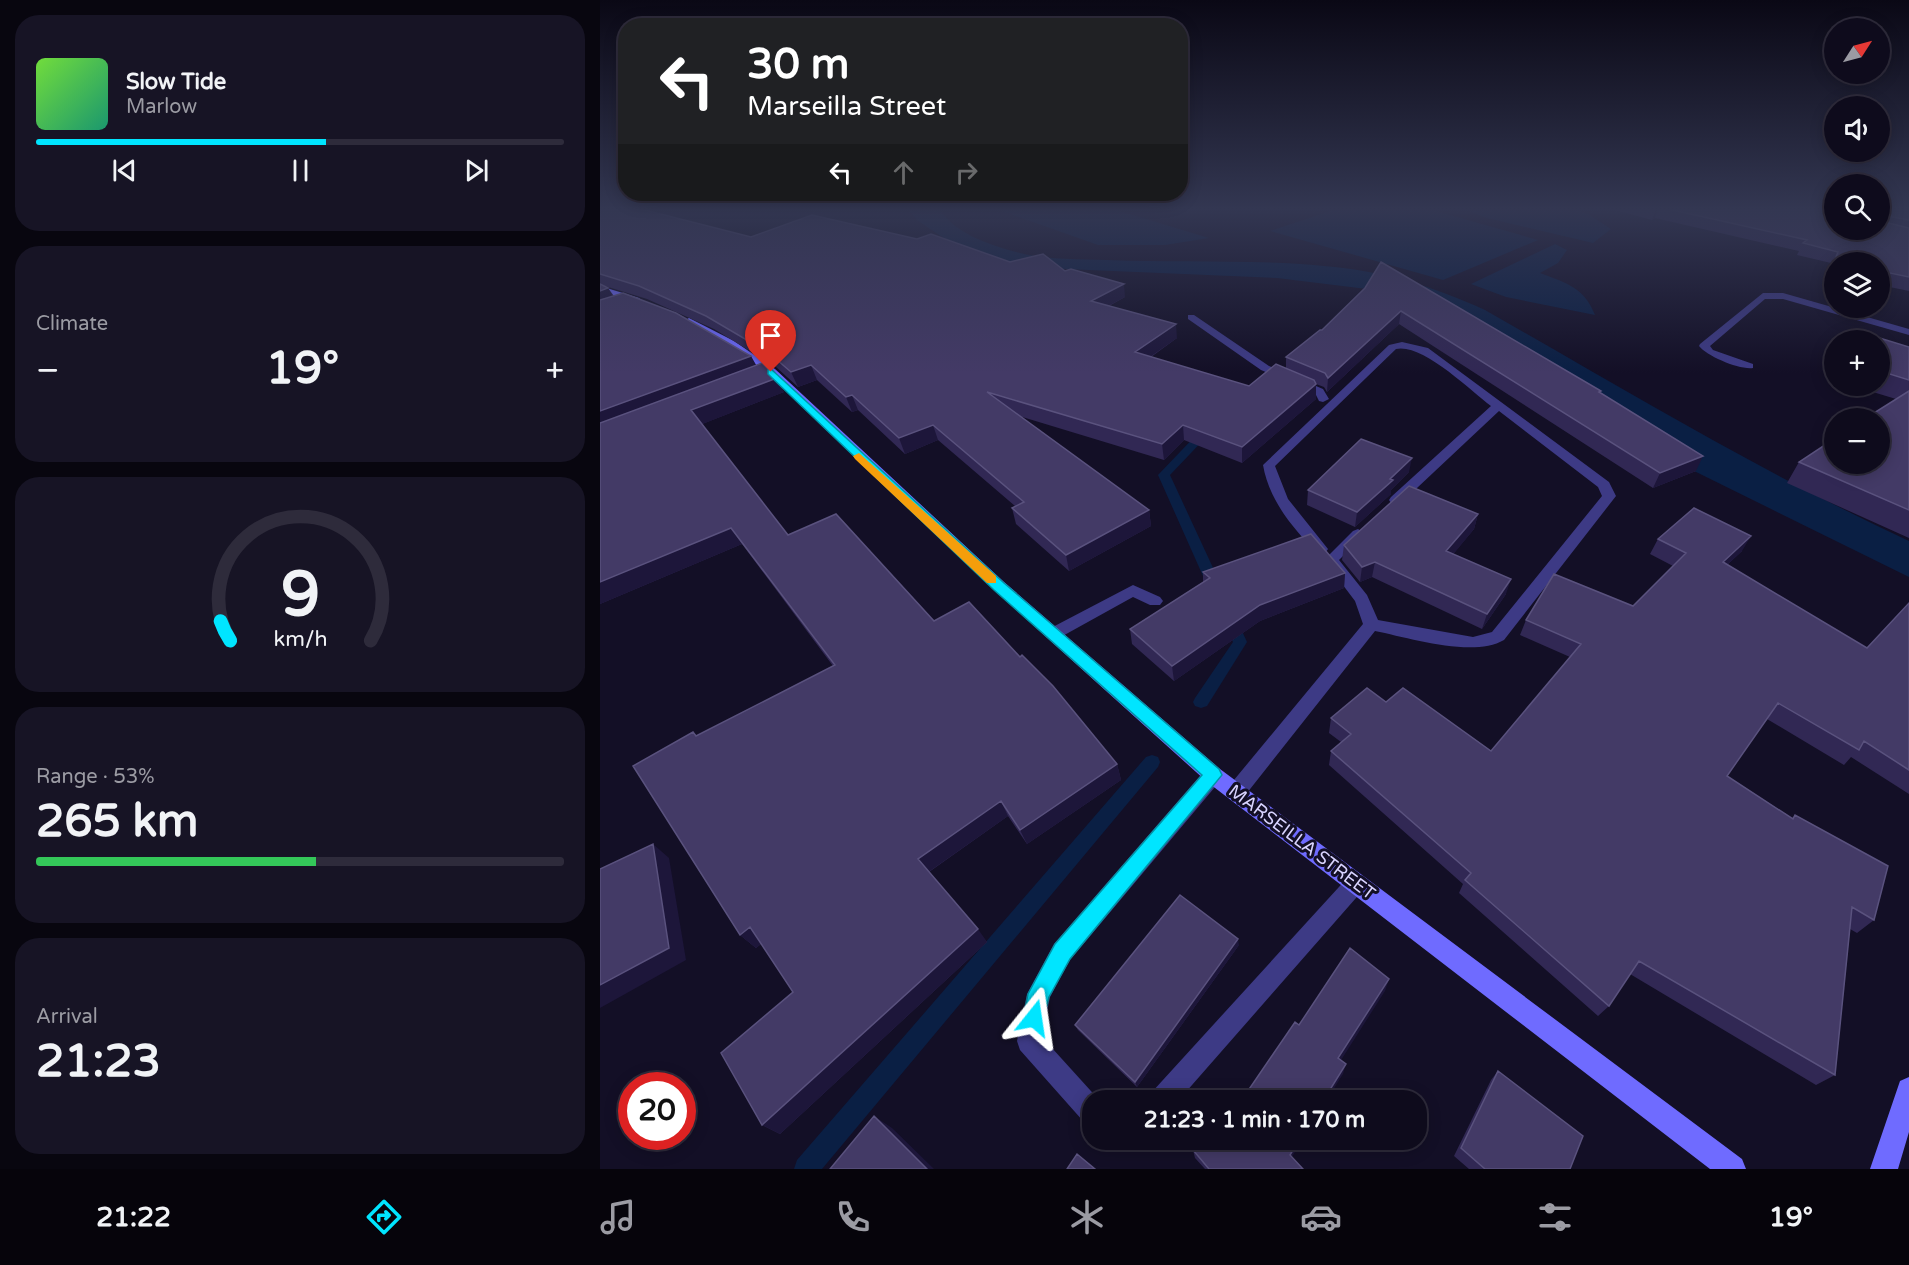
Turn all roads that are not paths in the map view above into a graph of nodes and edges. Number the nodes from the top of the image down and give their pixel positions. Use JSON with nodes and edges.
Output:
{"nodes":[{"id":1,"x":600,"y":289,"type":"edge"},
{"id":2,"x":1191,"y":317,"type":"dead end"},
{"id":3,"x":1909,"y":332,"type":"edge"},
{"id":4,"x":1749,"y":366,"type":"dead end"},
{"id":5,"x":1323,"y":399,"type":"dead end"},
{"id":6,"x":1499,"y":405,"type":"junction"},
{"id":7,"x":1384,"y":511,"type":"edge"},
{"id":8,"x":1367,"y":527,"type":"edge"},
{"id":9,"x":1331,"y":560,"type":"junction"},
{"id":10,"x":1155,"y":602,"type":"dead end"},
{"id":11,"x":1371,"y":625,"type":"junction"},
{"id":12,"x":1053,"y":634,"type":"junction"},
{"id":13,"x":1213,"y":775,"type":"junction"},
{"id":14,"x":1236,"y":792,"type":"junction"},
{"id":15,"x":1356,"y":883,"type":"junction"},
{"id":16,"x":1171,"y":1090,"type":"edge"},
{"id":17,"x":1909,"y":1090,"type":"edge"},
{"id":18,"x":1082,"y":1101,"type":"edge"},
{"id":19,"x":1732,"y":1169,"type":"edge"},
{"id":20,"x":1884,"y":1169,"type":"edge"}],
"edges":[{"from":1,"to":12,"type":"main road","name":"MARSEILLA STREET"},
{"from":2,"to":5,"type":"street"},
{"from":3,"to":4,"type":"street"},
{"from":6,"to":7,"type":"street"},
{"from":6,"to":9,"type":"street"},
{"from":6,"to":11,"type":"street"},
{"from":8,"to":9,"type":"street"},
{"from":9,"to":11,"type":"street"},
{"from":10,"to":12,"type":"street"},
{"from":11,"to":14,"type":"street"},
{"from":12,"to":13,"type":"main road","name":"MARSEILLA STREET"},
{"from":13,"to":14,"type":"main road","name":"MARSEILLA STREET"},
{"from":13,"to":18,"type":"street"},
{"from":14,"to":15,"type":"main road","name":"MARSEILLA STREET"},
{"from":15,"to":16,"type":"street"},
{"from":15,"to":19,"type":"main road","name":"MARSEILLA STREET"},
{"from":17,"to":20,"type":"main road"}]}
